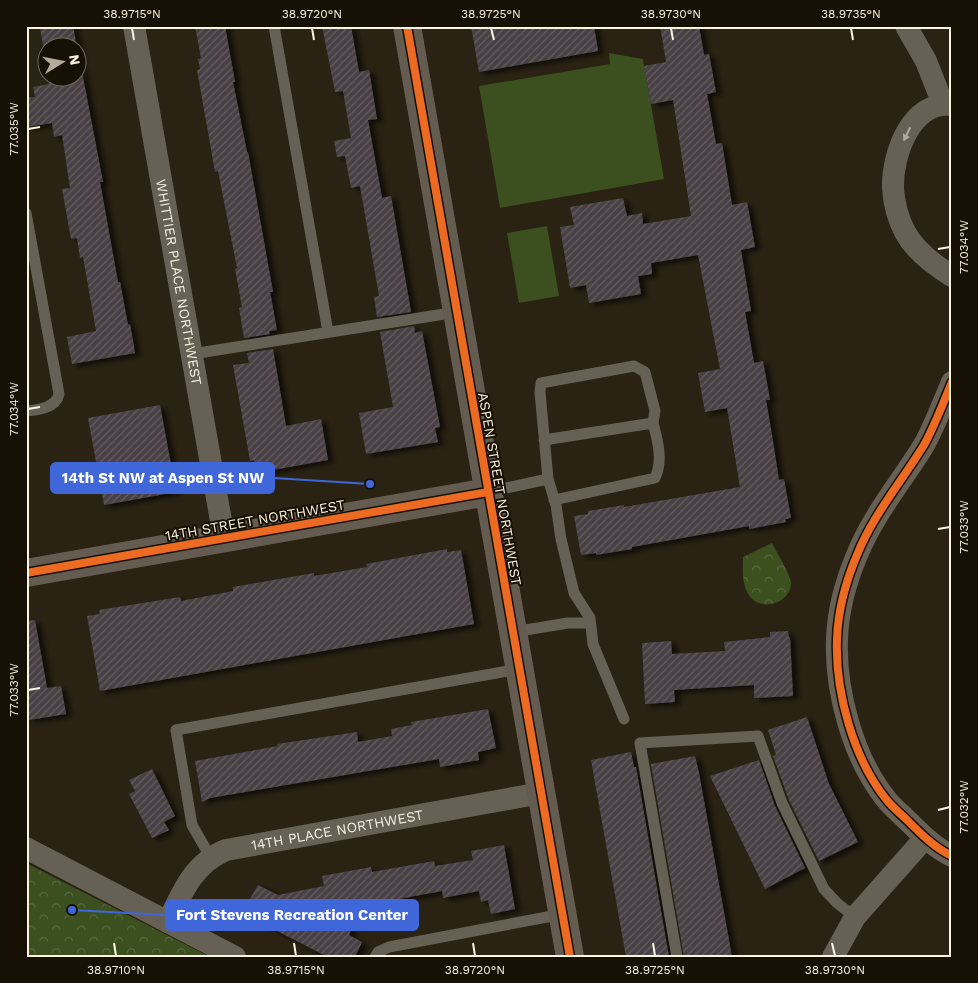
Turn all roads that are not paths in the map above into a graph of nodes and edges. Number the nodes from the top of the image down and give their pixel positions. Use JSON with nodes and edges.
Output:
{"nodes":[{"id":1,"x":134,"y":26,"type":"edge"},
{"id":2,"x":274,"y":26,"type":"edge"},
{"id":3,"x":407,"y":26,"type":"edge"},
{"id":4,"x":906,"y":26,"type":"edge"},
{"id":5,"x":947,"y":104,"type":"edge"},
{"id":6,"x":26,"y":213,"type":"edge"},
{"id":7,"x":952,"y":276,"type":"edge"},
{"id":8,"x":457,"y":312,"type":"junction"},
{"id":9,"x":328,"y":332,"type":"junction"},
{"id":10,"x":192,"y":354,"type":"junction"},
{"id":11,"x":952,"y":382,"type":"edge"},
{"id":12,"x":26,"y":412,"type":"edge"},
{"id":13,"x":654,"y":423,"type":"junction"},
{"id":14,"x":544,"y":440,"type":"junction"},
{"id":15,"x":548,"y":479,"type":"junction"},
{"id":16,"x":488,"y":492,"type":"junction"},
{"id":17,"x":554,"y":500,"type":"junction"},
{"id":18,"x":224,"y":538,"type":"junction"},
{"id":19,"x":26,"y":573,"type":"edge"},
{"id":20,"x":590,"y":623,"type":"junction"},
{"id":21,"x":513,"y":632,"type":"junction"},
{"id":22,"x":519,"y":669,"type":"junction"},
{"id":23,"x":624,"y":719,"type":"dead end"},
{"id":24,"x":541,"y":794,"type":"junction"},
{"id":25,"x":926,"y":838,"type":"junction"},
{"id":26,"x":26,"y":848,"type":"edge"},
{"id":27,"x":952,"y":856,"type":"edge"},
{"id":28,"x":211,"y":858,"type":"junction"},
{"id":29,"x":563,"y":914,"type":"junction"},
{"id":30,"x":855,"y":917,"type":"junction"},
{"id":31,"x":168,"y":922,"type":"junction"},
{"id":32,"x":235,"y":957,"type":"edge"},
{"id":33,"x":376,"y":957,"type":"edge"},
{"id":34,"x":570,"y":957,"type":"edge"},
{"id":35,"x":677,"y":957,"type":"edge"},
{"id":36,"x":833,"y":957,"type":"edge"}],
"edges":[{"from":1,"to":10,"type":"street","name":"WHITTIER PLACE NORTHWEST"},
{"from":2,"to":9,"type":"lane"},
{"from":3,"to":8,"type":"street","name":"ASPEN STREET NORTHWEST"},
{"from":4,"to":5,"type":"street"},
{"from":5,"to":7,"type":"street","one_way":true},
{"from":6,"to":12,"type":"lane"},
{"from":8,"to":9,"type":"lane"},
{"from":8,"to":16,"type":"street","name":"ASPEN STREET NORTHWEST"},
{"from":9,"to":10,"type":"lane"},
{"from":10,"to":18,"type":"street","name":"WHITTIER PLACE NORTHWEST"},
{"from":11,"to":25,"type":"street"},
{"from":13,"to":14,"type":"lane"},
{"from":13,"to":14,"type":"lane"},
{"from":13,"to":17,"type":"lane"},
{"from":14,"to":15,"type":"lane"},
{"from":15,"to":16,"type":"lane"},
{"from":15,"to":17,"type":"lane"},
{"from":16,"to":18,"type":"street","name":"14TH STREET NORTHWEST"},
{"from":16,"to":21,"type":"street","name":"ASPEN STREET NORTHWEST"},
{"from":17,"to":20,"type":"lane"},
{"from":18,"to":19,"type":"street","name":"14TH STREET NORTHWEST"},
{"from":20,"to":21,"type":"lane"},
{"from":20,"to":23,"type":"lane"},
{"from":21,"to":22,"type":"street","name":"ASPEN STREET NORTHWEST"},
{"from":22,"to":24,"type":"street","name":"ASPEN STREET NORTHWEST"},
{"from":22,"to":28,"type":"lane"},
{"from":24,"to":28,"type":"street","name":"14TH PLACE NORTHWEST"},
{"from":24,"to":29,"type":"street","name":"ASPEN STREET NORTHWEST"},
{"from":25,"to":27,"type":"street"},
{"from":25,"to":30,"type":"street"},
{"from":26,"to":31,"type":"street"},
{"from":28,"to":31,"type":"street","name":"14TH PLACE NORTHWEST"},
{"from":29,"to":33,"type":"lane"},
{"from":29,"to":34,"type":"street","name":"ASPEN STREET NORTHWEST"},
{"from":30,"to":35,"type":"lane"},
{"from":30,"to":36,"type":"street"},
{"from":31,"to":32,"type":"street"}]}
